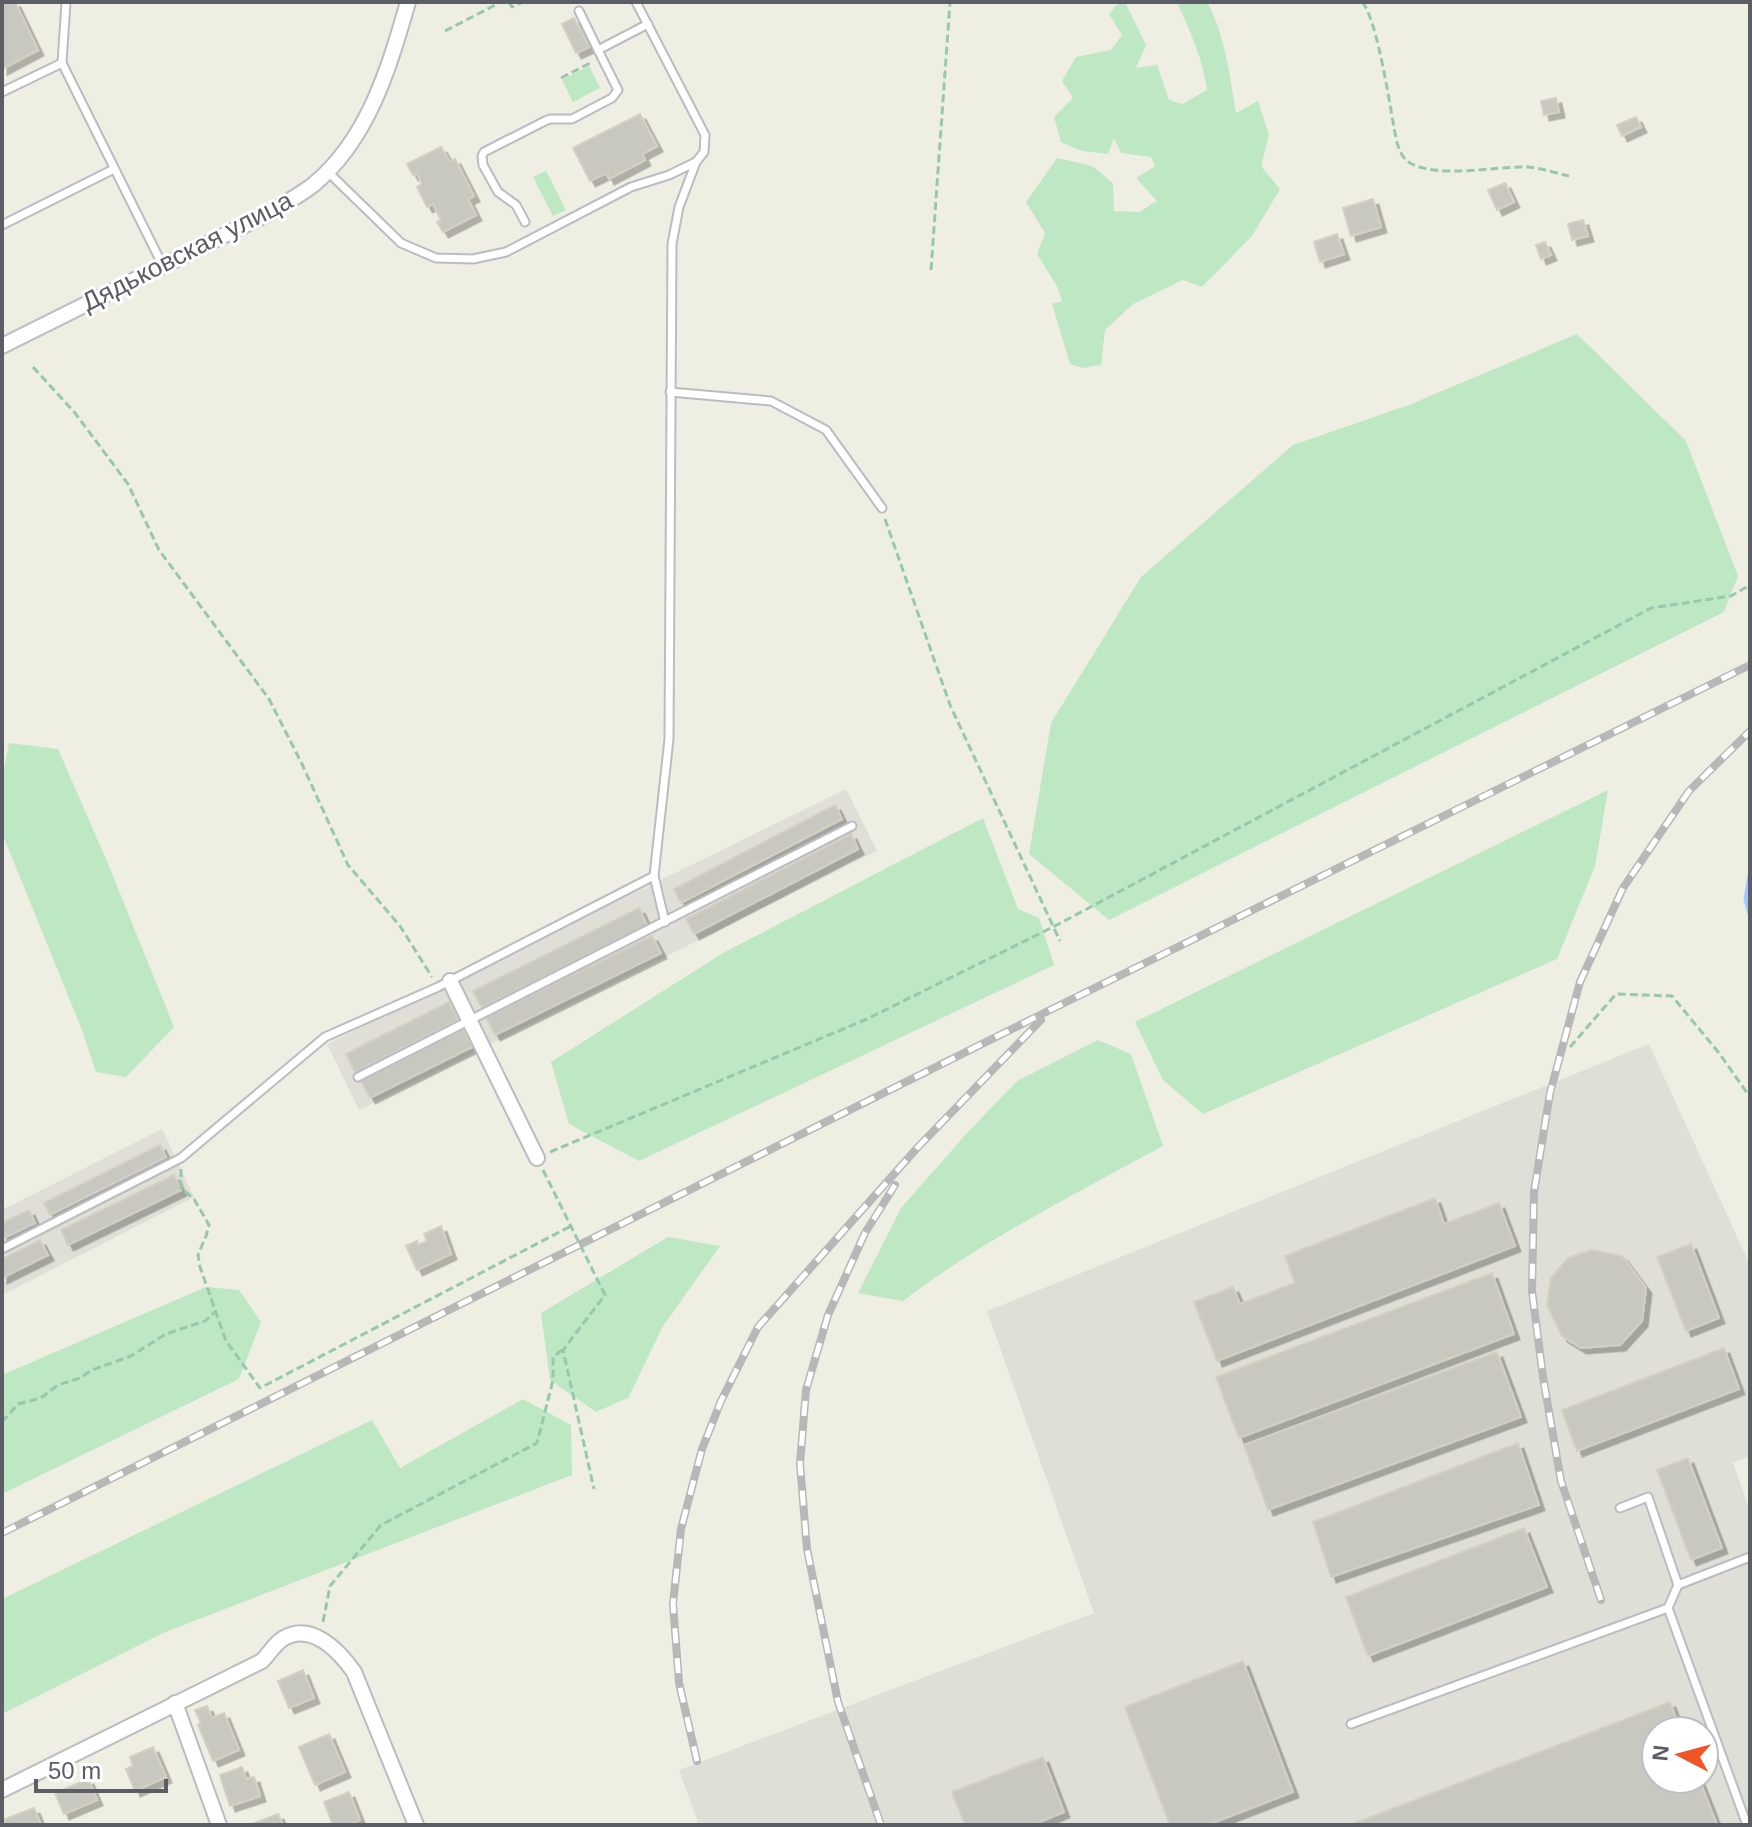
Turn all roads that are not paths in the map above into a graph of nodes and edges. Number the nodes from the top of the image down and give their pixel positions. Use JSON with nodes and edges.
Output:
{"nodes":[{"id":1,"x":66,"y":2,"type":"edge"},
{"id":2,"x":408,"y":2,"type":"edge"},
{"id":3,"x":636,"y":2,"type":"edge"},
{"id":4,"x":579,"y":11,"type":"dead end"},
{"id":5,"x":648,"y":24,"type":"junction"},
{"id":6,"x":600,"y":53,"type":"junction"},
{"id":7,"x":62,"y":63,"type":"junction"},
{"id":8,"x":2,"y":92,"type":"edge"},
{"id":9,"x":696,"y":162,"type":"junction"},
{"id":10,"x":114,"y":169,"type":"junction"},
{"id":11,"x":327,"y":171,"type":"junction"},
{"id":12,"x":525,"y":222,"type":"dead end"},
{"id":13,"x":2,"y":225,"type":"edge"},
{"id":14,"x":163,"y":266,"type":"junction"},
{"id":15,"x":2,"y":346,"type":"edge"},
{"id":16,"x":670,"y":392,"type":"junction"},
{"id":17,"x":882,"y":508,"type":"road end"},
{"id":18,"x":852,"y":826,"type":"dead end"},
{"id":19,"x":654,"y":876,"type":"junction"},
{"id":20,"x":665,"y":922,"type":"junction"},
{"id":21,"x":444,"y":984,"type":"junction"},
{"id":22,"x":469,"y":1021,"type":"junction"},
{"id":23,"x":358,"y":1077,"type":"dead end"},
{"id":24,"x":537,"y":1158,"type":"road end"},
{"id":25,"x":2,"y":1249,"type":"edge"},
{"id":26,"x":1620,"y":1508,"type":"dead end"},
{"id":27,"x":1750,"y":1557,"type":"edge"},
{"id":28,"x":1678,"y":1585,"type":"junction"},
{"id":29,"x":1668,"y":1608,"type":"junction"},
{"id":30,"x":175,"y":1703,"type":"junction"},
{"id":31,"x":1351,"y":1724,"type":"dead end"},
{"id":32,"x":2,"y":1790,"type":"edge"},
{"id":33,"x":219,"y":1825,"type":"edge"},
{"id":34,"x":416,"y":1825,"type":"edge"},
{"id":35,"x":1747,"y":1825,"type":"edge"}],
"edges":[{"from":1,"to":7,"type":"lane"},
{"from":2,"to":11,"type":"street","name":"Дядьковская улица"},
{"from":3,"to":5,"type":"lane"},
{"from":4,"to":6,"type":"lane"},
{"from":5,"to":6,"type":"lane"},
{"from":5,"to":9,"type":"lane"},
{"from":6,"to":12,"type":"lane"},
{"from":7,"to":8,"type":"lane"},
{"from":7,"to":10,"type":"lane"},
{"from":9,"to":11,"type":"lane"},
{"from":9,"to":16,"type":"lane"},
{"from":10,"to":13,"type":"lane"},
{"from":10,"to":14,"type":"lane"},
{"from":11,"to":14,"type":"street","name":"Дядьковская улица"},
{"from":14,"to":15,"type":"street","name":"Дядьковская улица"},
{"from":16,"to":17,"type":"lane"},
{"from":16,"to":19,"type":"lane"},
{"from":18,"to":20,"type":"lane"},
{"from":19,"to":20,"type":"lane"},
{"from":19,"to":21,"type":"lane"},
{"from":20,"to":22,"type":"lane"},
{"from":21,"to":22,"type":"street"},
{"from":21,"to":25,"type":"lane"},
{"from":22,"to":23,"type":"lane"},
{"from":22,"to":24,"type":"street"},
{"from":26,"to":28,"type":"lane"},
{"from":27,"to":28,"type":"lane"},
{"from":28,"to":29,"type":"lane"},
{"from":29,"to":31,"type":"lane"},
{"from":29,"to":35,"type":"lane"},
{"from":30,"to":32,"type":"street"},
{"from":30,"to":33,"type":"street"},
{"from":30,"to":34,"type":"street"}]}
